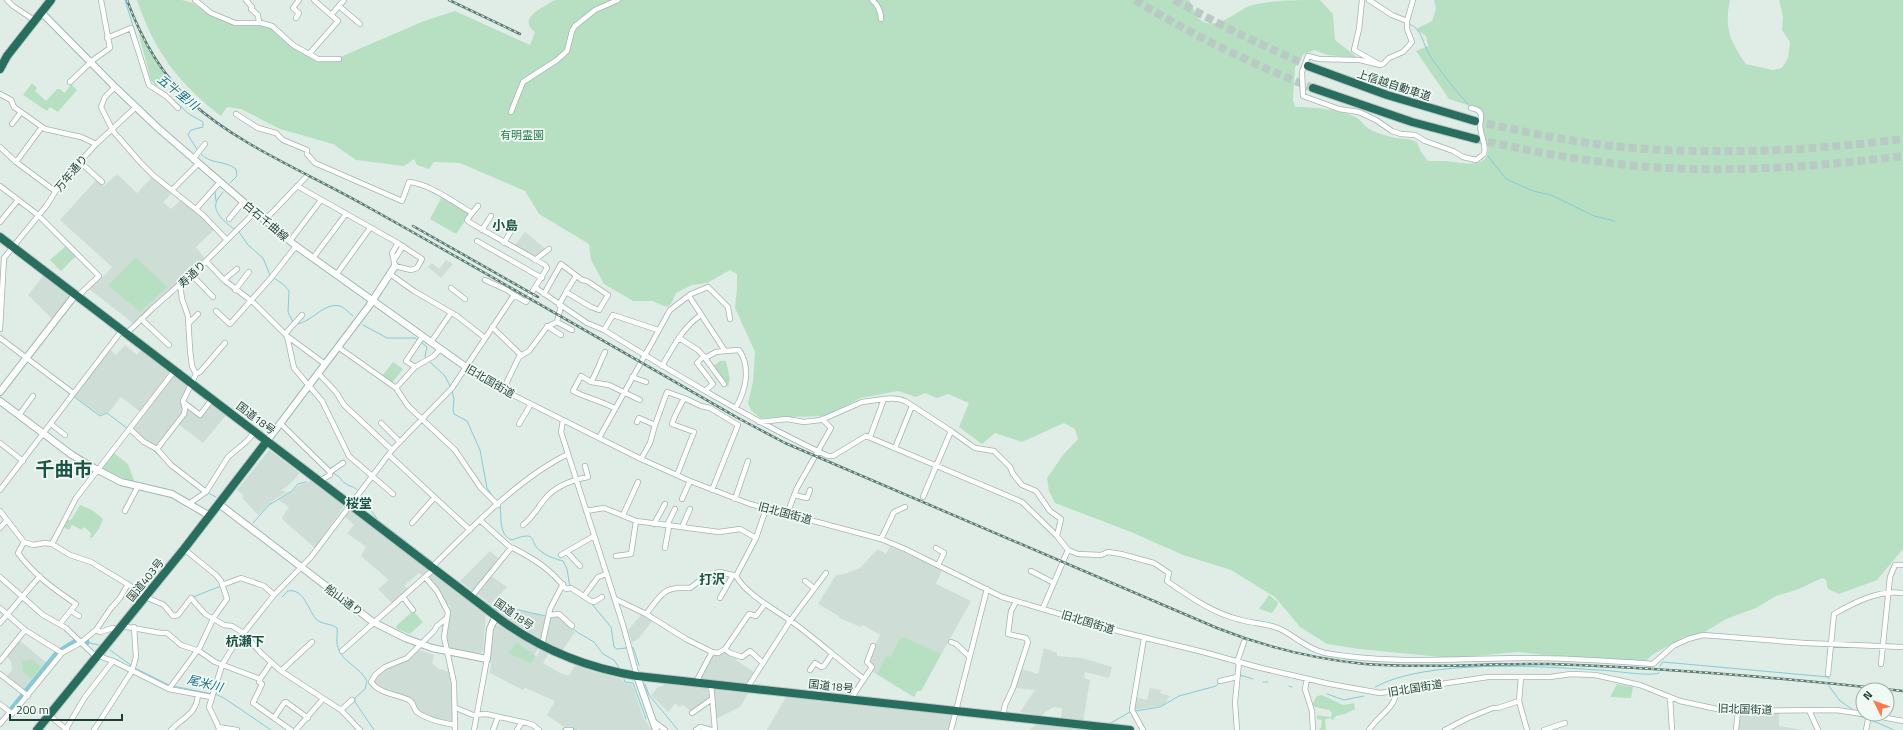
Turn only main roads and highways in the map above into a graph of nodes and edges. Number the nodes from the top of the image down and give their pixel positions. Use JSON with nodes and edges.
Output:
{"nodes":[{"id":1,"x":51,"y":0,"type":"edge"},
{"id":2,"x":1308,"y":66,"type":"tunnel mouth"},
{"id":3,"x":0,"y":68,"type":"edge"},
{"id":4,"x":1312,"y":88,"type":"tunnel mouth"},
{"id":5,"x":1475,"y":121,"type":"tunnel mouth"},
{"id":6,"x":1476,"y":139,"type":"tunnel mouth"},
{"id":7,"x":0,"y":237,"type":"edge"},
{"id":8,"x":267,"y":441,"type":"junction"},
{"id":9,"x":1098,"y":728,"type":"edge"},
{"id":10,"x":37,"y":730,"type":"edge"},
{"id":11,"x":1130,"y":730,"type":"edge"}],
"edges":[{"from":1,"to":3,"type":"highway"},
{"from":2,"to":5,"type":"highway","name":"上信越自動車道"},
{"from":4,"to":6,"type":"highway"},
{"from":7,"to":8,"type":"highway","name":"国道18号"},
{"from":8,"to":9,"type":"highway","name":"国道18号"},
{"from":8,"to":10,"type":"highway","name":"国道403号"},
{"from":9,"to":11,"type":"highway","name":"国道18号"}]}
